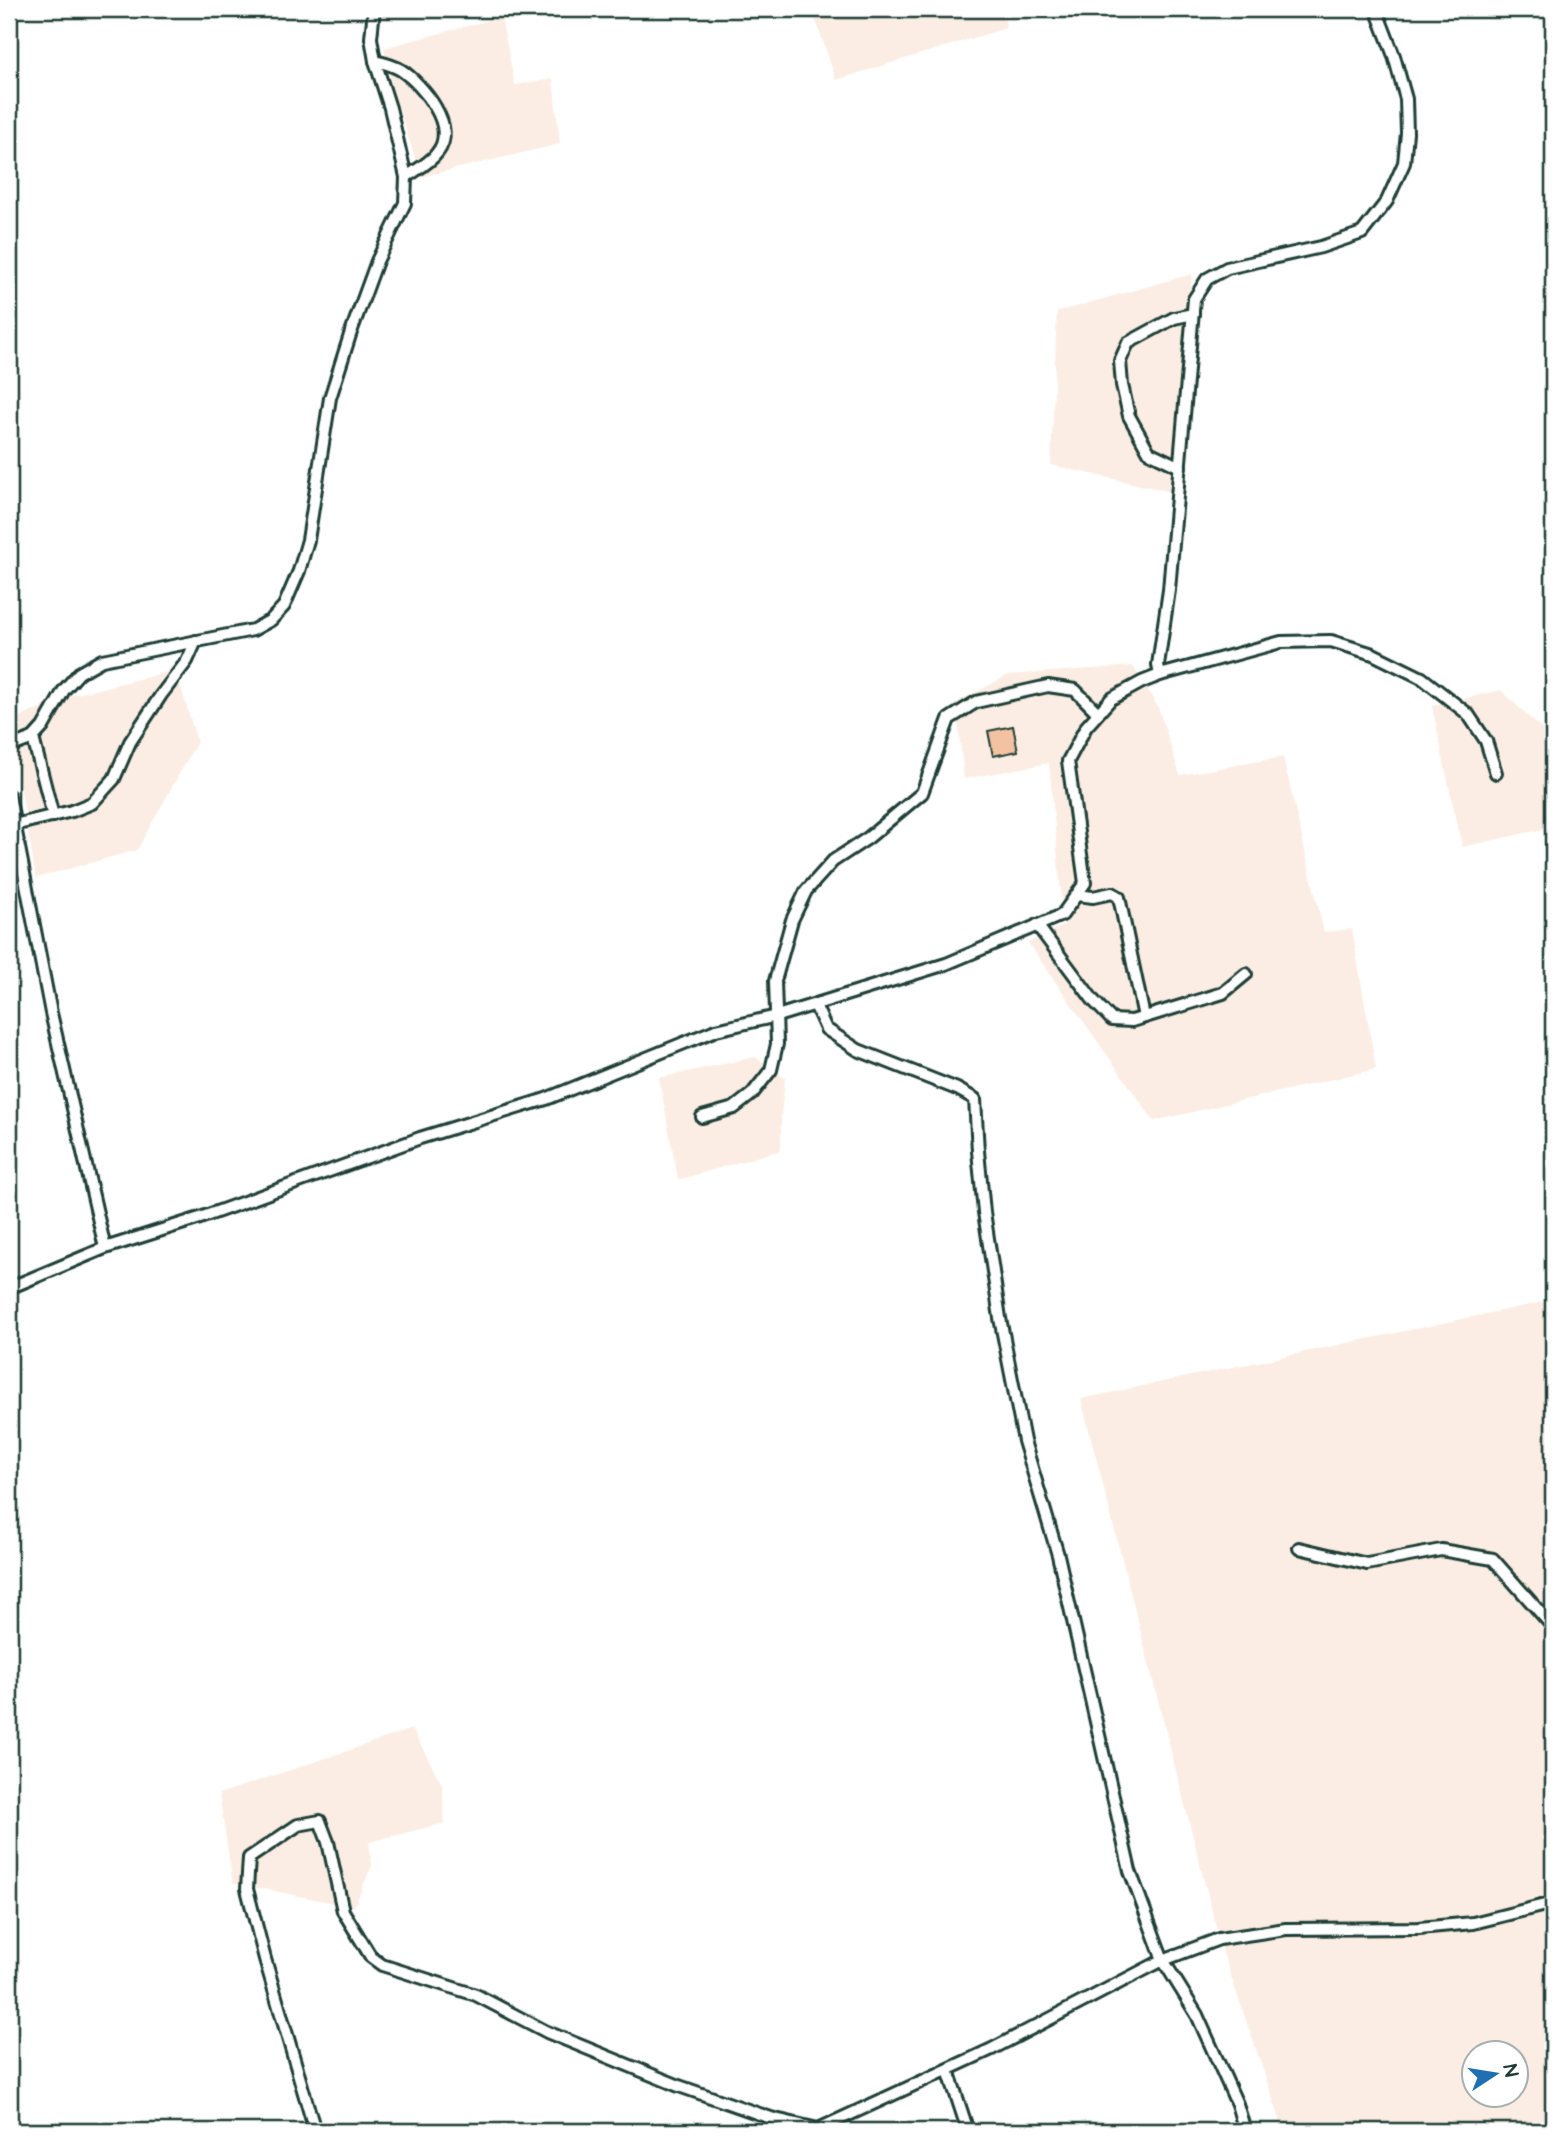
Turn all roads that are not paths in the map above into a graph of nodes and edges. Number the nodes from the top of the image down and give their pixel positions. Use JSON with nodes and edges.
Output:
{"nodes":[{"id":1,"x":374,"y":9,"type":"edge"},
{"id":2,"x":1376,"y":9,"type":"edge"},
{"id":3,"x":374,"y":61,"type":"junction"},
{"id":4,"x":406,"y":177,"type":"junction"},
{"id":5,"x":1193,"y":314,"type":"junction"},
{"id":6,"x":1180,"y":467,"type":"junction"},
{"id":7,"x":196,"y":641,"type":"junction"},
{"id":8,"x":1160,"y":675,"type":"junction"},
{"id":9,"x":1098,"y":713,"type":"junction"},
{"id":10,"x":33,"y":738,"type":"junction"},
{"id":11,"x":9,"y":747,"type":"edge"},
{"id":12,"x":1496,"y":773,"type":"dead end"},
{"id":13,"x":9,"y":796,"type":"edge"},
{"id":14,"x":53,"y":816,"type":"junction"},
{"id":15,"x":15,"y":825,"type":"junction"},
{"id":16,"x":1077,"y":895,"type":"junction"},
{"id":17,"x":1037,"y":925,"type":"junction"},
{"id":18,"x":1245,"y":974,"type":"dead end"},
{"id":19,"x":815,"y":1005,"type":"junction"},
{"id":20,"x":777,"y":1016,"type":"junction"},
{"id":21,"x":1144,"y":1017,"type":"junction"},
{"id":22,"x":702,"y":1117,"type":"dead end"},
{"id":23,"x":105,"y":1248,"type":"junction"},
{"id":24,"x":9,"y":1288,"type":"edge"},
{"id":25,"x":1299,"y":1548,"type":"dead end"},
{"id":26,"x":1553,"y":1627,"type":"edge"},
{"id":27,"x":1553,"y":1903,"type":"edge"},
{"id":28,"x":1163,"y":1960,"type":"junction"},
{"id":29,"x":948,"y":2070,"type":"junction"},
{"id":30,"x":816,"y":2130,"type":"edge"},
{"id":31,"x":315,"y":2131,"type":"edge"},
{"id":32,"x":968,"y":2131,"type":"edge"},
{"id":33,"x":1245,"y":2131,"type":"edge"}],
"edges":[{"from":1,"to":3,"type":"lane"},
{"from":2,"to":5,"type":"lane"},
{"from":3,"to":4,"type":"lane"},
{"from":3,"to":4,"type":"lane"},
{"from":4,"to":7,"type":"lane"},
{"from":5,"to":6,"type":"lane"},
{"from":5,"to":6,"type":"lane"},
{"from":6,"to":8,"type":"lane"},
{"from":7,"to":10,"type":"lane"},
{"from":7,"to":14,"type":"lane"},
{"from":8,"to":9,"type":"lane"},
{"from":8,"to":12,"type":"lane"},
{"from":9,"to":16,"type":"lane"},
{"from":9,"to":20,"type":"lane"},
{"from":10,"to":11,"type":"lane"},
{"from":10,"to":14,"type":"lane"},
{"from":13,"to":15,"type":"lane"},
{"from":14,"to":15,"type":"lane"},
{"from":15,"to":23,"type":"lane"},
{"from":16,"to":17,"type":"lane"},
{"from":16,"to":21,"type":"lane"},
{"from":17,"to":19,"type":"lane"},
{"from":17,"to":21,"type":"lane"},
{"from":18,"to":21,"type":"lane"},
{"from":19,"to":20,"type":"lane"},
{"from":19,"to":28,"type":"lane"},
{"from":20,"to":22,"type":"lane"},
{"from":20,"to":23,"type":"lane"},
{"from":23,"to":24,"type":"lane"},
{"from":25,"to":26,"type":"lane"},
{"from":27,"to":28,"type":"lane"},
{"from":28,"to":29,"type":"lane"},
{"from":28,"to":33,"type":"lane"},
{"from":29,"to":30,"type":"lane"},
{"from":29,"to":32,"type":"lane"},
{"from":30,"to":31,"type":"lane"}]}
